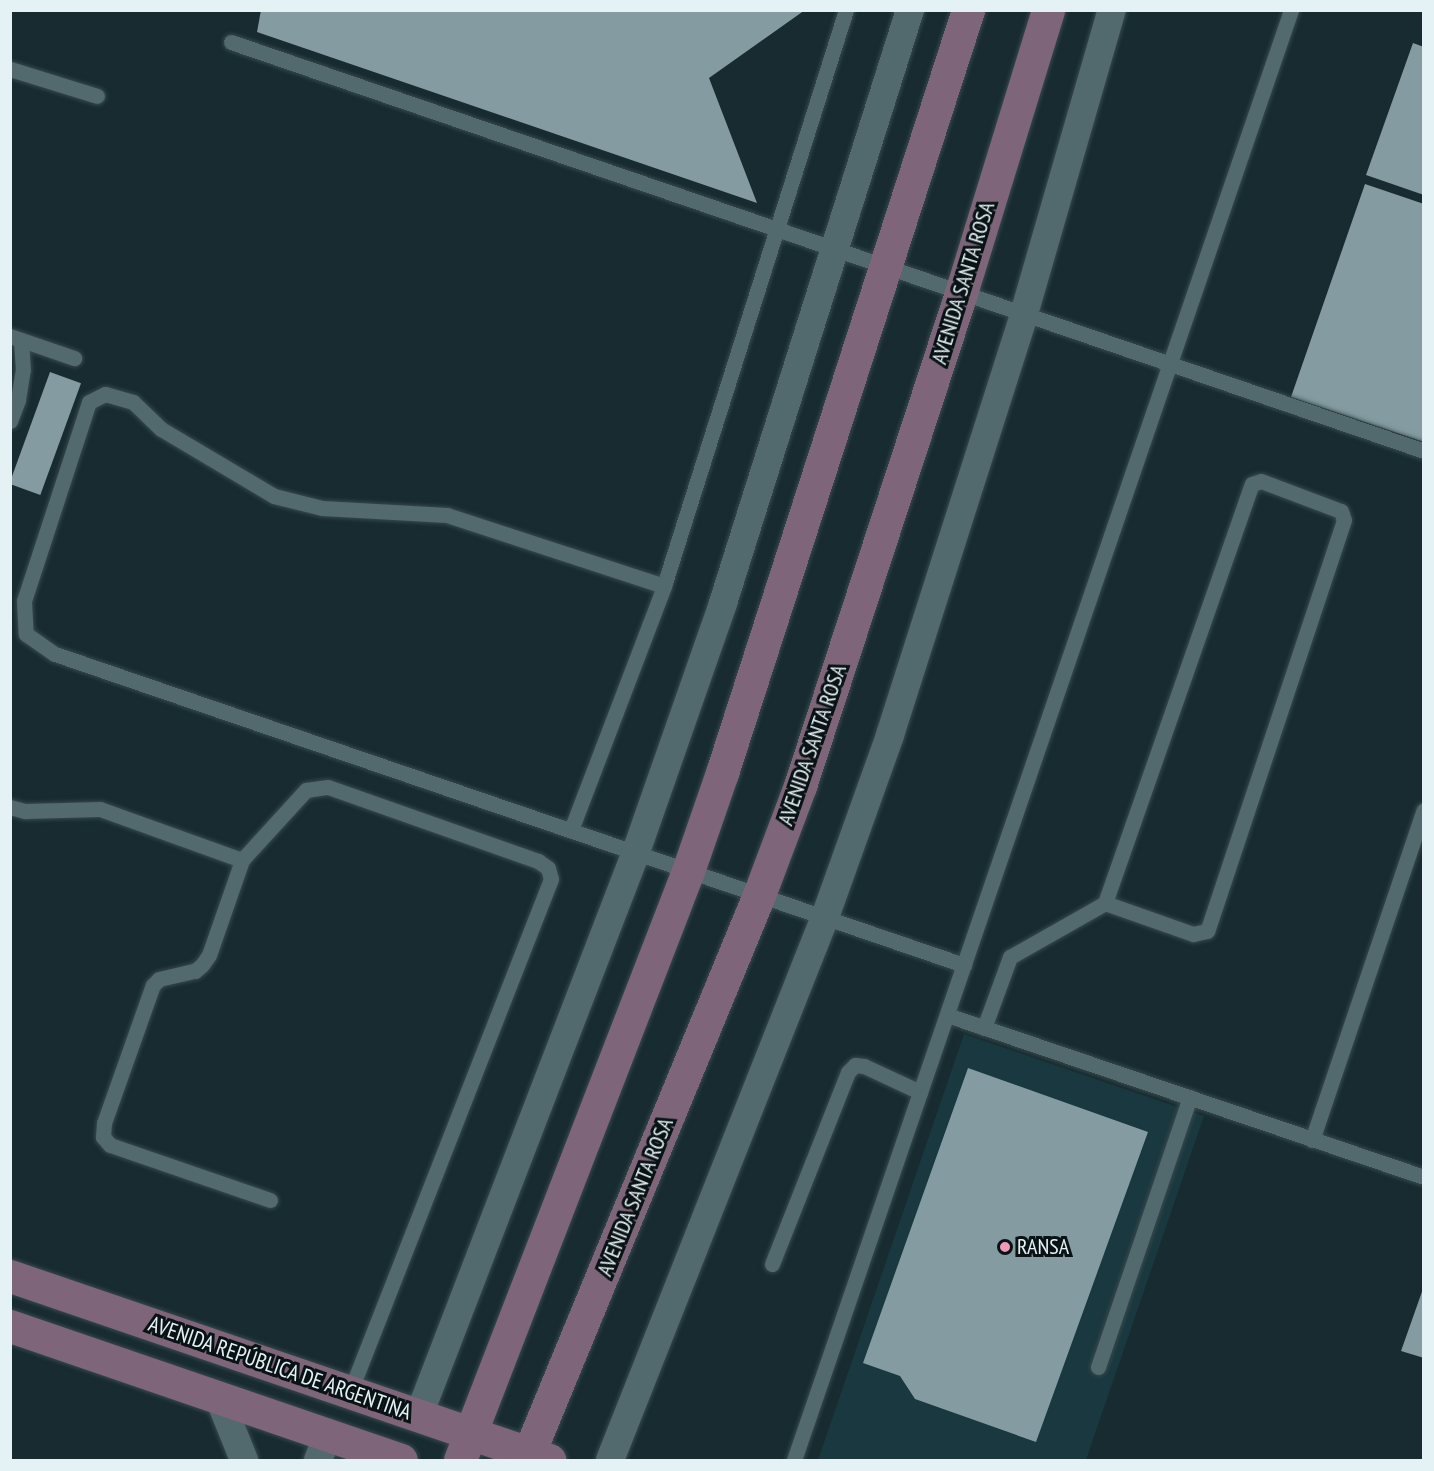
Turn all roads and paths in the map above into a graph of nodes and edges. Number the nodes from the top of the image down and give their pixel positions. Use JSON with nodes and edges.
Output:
{"nodes":[{"id":1,"x":846,"y":10,"type":"edge"},
{"id":2,"x":910,"y":10,"type":"edge"},
{"id":3,"x":968,"y":10,"type":"edge"},
{"id":4,"x":1048,"y":10,"type":"edge"},
{"id":5,"x":1112,"y":10,"type":"edge"},
{"id":6,"x":1291,"y":10,"type":"edge"},
{"id":7,"x":231,"y":42,"type":"dead end"},
{"id":8,"x":10,"y":69,"type":"edge"},
{"id":9,"x":98,"y":96,"type":"dead end"},
{"id":10,"x":775,"y":229,"type":"junction"},
{"id":11,"x":834,"y":249,"type":"junction"},
{"id":12,"x":887,"y":267,"type":"junction"},
{"id":13,"x":961,"y":293,"type":"junction"},
{"id":14,"x":1024,"y":314,"type":"junction"},
{"id":15,"x":16,"y":338,"type":"edge"},
{"id":16,"x":74,"y":358,"type":"dead end"},
{"id":17,"x":1170,"y":364,"type":"junction"},
{"id":18,"x":10,"y":421,"type":"edge"},
{"id":19,"x":1424,"y":451,"type":"edge"},
{"id":20,"x":664,"y":585,"type":"junction"},
{"id":21,"x":10,"y":807,"type":"edge"},
{"id":22,"x":1424,"y":810,"type":"edge"},
{"id":23,"x":571,"y":830,"type":"junction"},
{"id":24,"x":636,"y":852,"type":"junction"},
{"id":25,"x":242,"y":860,"type":"junction"},
{"id":26,"x":688,"y":871,"type":"junction"},
{"id":27,"x":759,"y":895,"type":"junction"},
{"id":28,"x":1105,"y":903,"type":"junction"},
{"id":29,"x":825,"y":917,"type":"junction"},
{"id":30,"x":964,"y":965,"type":"junction"},
{"id":31,"x":947,"y":1015,"type":"junction"},
{"id":32,"x":984,"y":1028,"type":"junction"},
{"id":33,"x":920,"y":1092,"type":"junction"},
{"id":34,"x":1190,"y":1097,"type":"junction"},
{"id":35,"x":1312,"y":1140,"type":"junction"},
{"id":36,"x":1424,"y":1177,"type":"edge"},
{"id":37,"x":270,"y":1200,"type":"dead end"},
{"id":38,"x":772,"y":1264,"type":"dead end"},
{"id":39,"x":10,"y":1276,"type":"edge"},
{"id":40,"x":10,"y":1326,"type":"edge"},
{"id":41,"x":1098,"y":1367,"type":"dead end"},
{"id":42,"x":350,"y":1392,"type":"junction"},
{"id":43,"x":219,"y":1398,"type":"junction"},
{"id":44,"x":419,"y":1415,"type":"junction"},
{"id":45,"x":465,"y":1447,"type":"edge"},
{"id":46,"x":323,"y":1448,"type":"edge"},
{"id":47,"x":535,"y":1458,"type":"edge"},
{"id":48,"x":244,"y":1461,"type":"edge"},
{"id":49,"x":401,"y":1461,"type":"edge"},
{"id":50,"x":609,"y":1461,"type":"edge"},
{"id":51,"x":794,"y":1461,"type":"edge"}],
"edges":[{"from":1,"to":10,"type":"lane"},
{"from":2,"to":11,"type":"street"},
{"from":3,"to":12,"type":"main road"},
{"from":4,"to":13,"type":"main road","name":"AVENIDA SANTA ROSA"},
{"from":5,"to":14,"type":"street"},
{"from":6,"to":17,"type":"lane"},
{"from":7,"to":10,"type":"lane"},
{"from":8,"to":9,"type":"lane"},
{"from":10,"to":11,"type":"lane"},
{"from":10,"to":20,"type":"lane"},
{"from":11,"to":12,"type":"lane"},
{"from":11,"to":24,"type":"street"},
{"from":12,"to":13,"type":"lane"},
{"from":12,"to":26,"type":"main road"},
{"from":13,"to":14,"type":"lane"},
{"from":13,"to":27,"type":"main road","name":"AVENIDA SANTA ROSA"},
{"from":14,"to":17,"type":"lane"},
{"from":14,"to":29,"type":"street"},
{"from":15,"to":16,"type":"lane"},
{"from":15,"to":18,"type":"lane"},
{"from":17,"to":19,"type":"lane"},
{"from":17,"to":30,"type":"lane"},
{"from":20,"to":23,"type":"lane"},
{"from":20,"to":23,"type":"lane"},
{"from":21,"to":25,"type":"lane"},
{"from":22,"to":35,"type":"lane"},
{"from":23,"to":24,"type":"lane"},
{"from":24,"to":26,"type":"lane"},
{"from":24,"to":44,"type":"street"},
{"from":25,"to":37,"type":"lane"},
{"from":25,"to":42,"type":"lane"},
{"from":26,"to":27,"type":"lane"},
{"from":26,"to":45,"type":"main road"},
{"from":27,"to":29,"type":"lane"},
{"from":27,"to":47,"type":"main road","name":"AVENIDA SANTA ROSA"},
{"from":28,"to":28,"type":"lane"},
{"from":28,"to":32,"type":"lane"},
{"from":29,"to":30,"type":"lane"},
{"from":29,"to":50,"type":"street"},
{"from":30,"to":31,"type":"lane"},
{"from":31,"to":32,"type":"lane"},
{"from":31,"to":33,"type":"lane"},
{"from":32,"to":34,"type":"lane"},
{"from":33,"to":38,"type":"lane"},
{"from":33,"to":51,"type":"lane"},
{"from":34,"to":35,"type":"lane"},
{"from":34,"to":41,"type":"lane"},
{"from":35,"to":36,"type":"lane"},
{"from":39,"to":42,"type":"main road","name":"AVENIDA REPÚBLICA DE ARGENTINA"},
{"from":40,"to":43,"type":"main road"},
{"from":42,"to":44,"type":"main road","name":"AVENIDA REPÚBLICA DE ARGENTINA"},
{"from":43,"to":46,"type":"main road"},
{"from":43,"to":48,"type":"street"},
{"from":44,"to":45,"type":"main road","name":"AVENIDA REPÚBLICA DE ARGENTINA"},
{"from":45,"to":47,"type":"main road","name":"AVENIDA REPÚBLICA DE ARGENTINA"},
{"from":46,"to":49,"type":"main road"}]}
